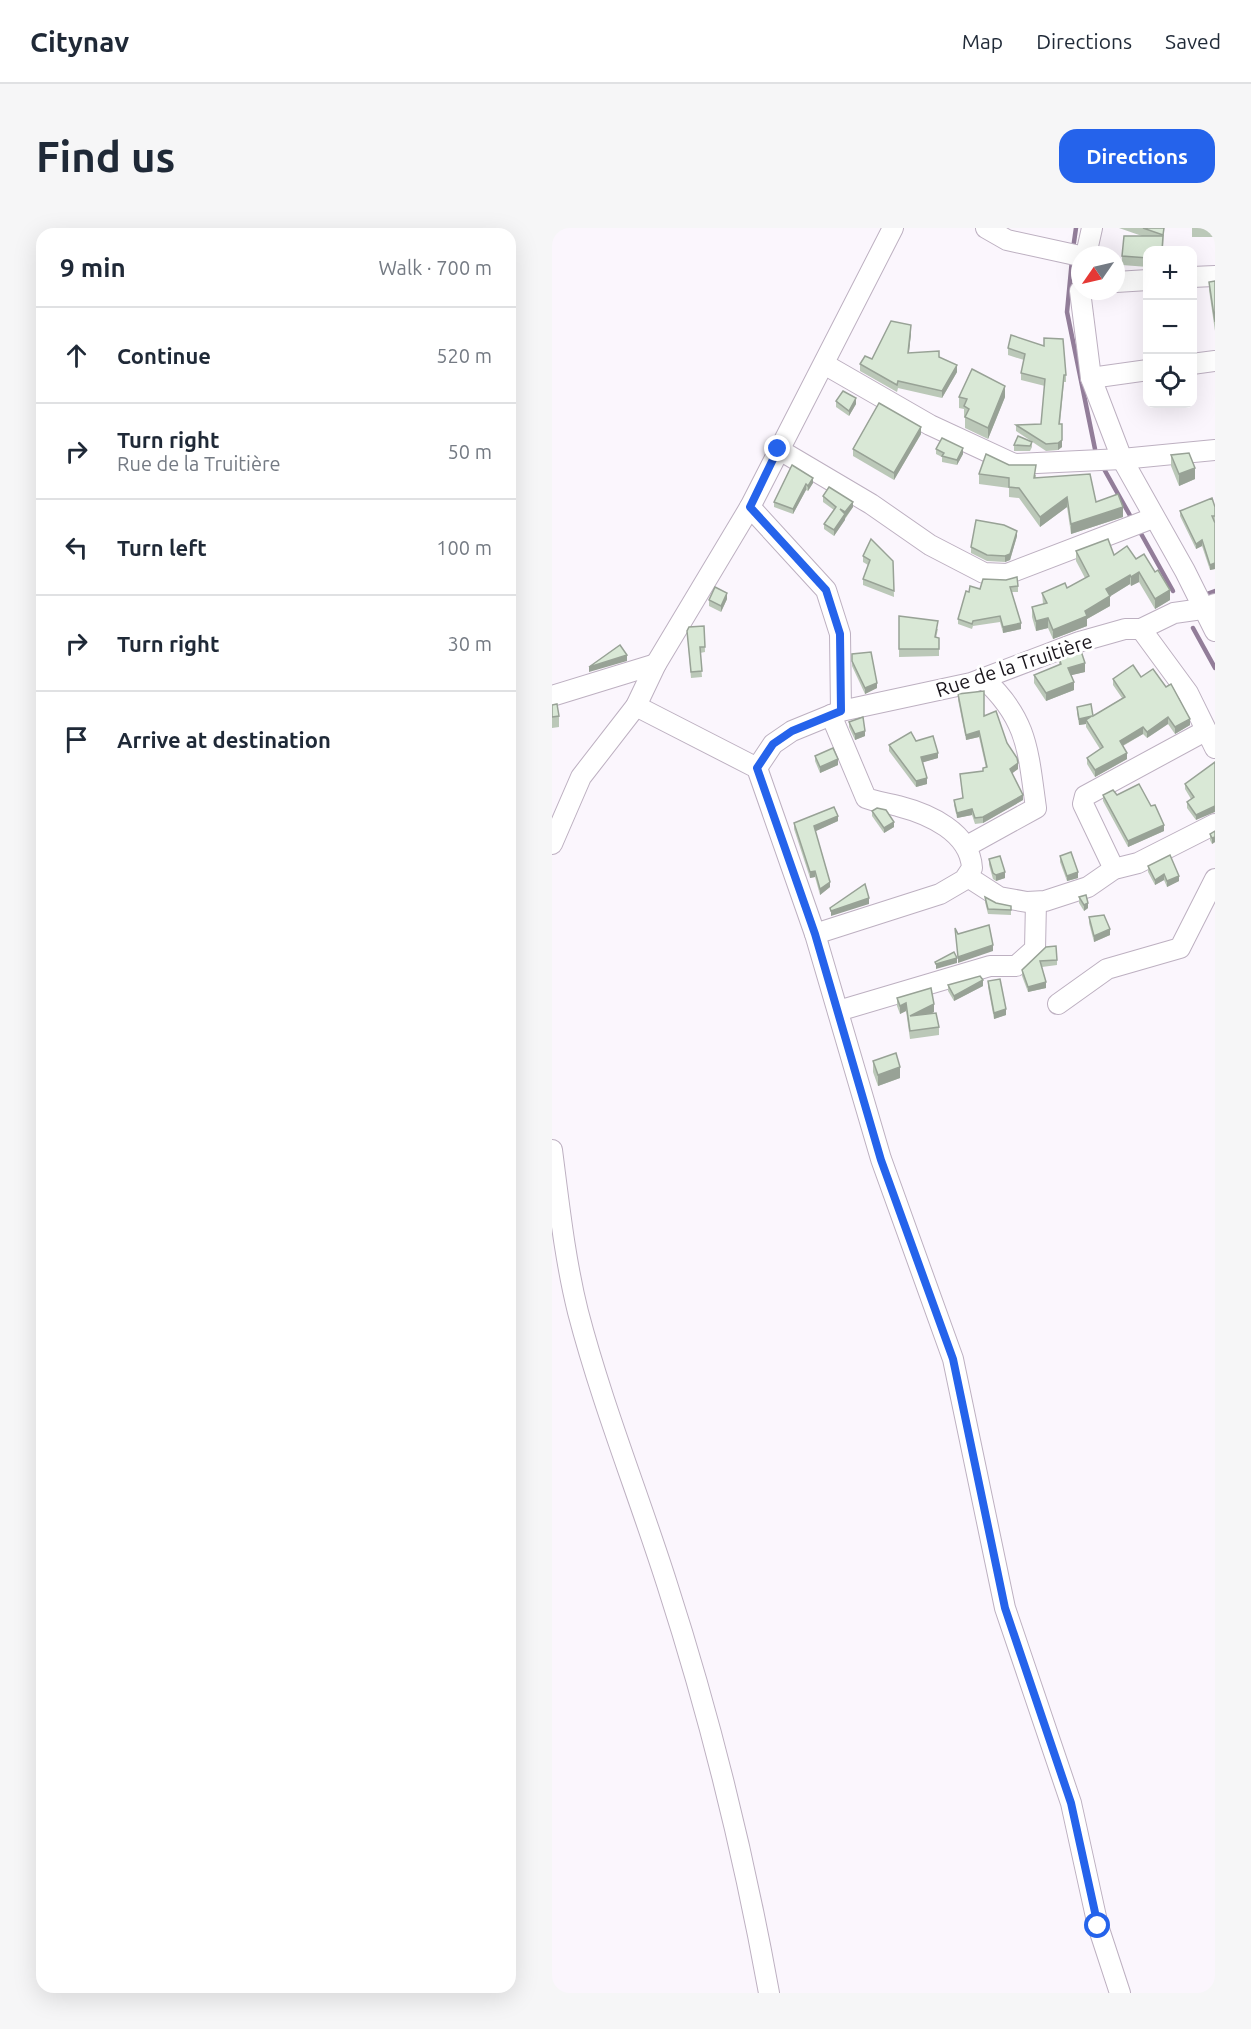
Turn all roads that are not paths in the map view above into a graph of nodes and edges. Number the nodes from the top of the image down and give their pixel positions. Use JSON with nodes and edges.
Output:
{"nodes":[{"id":1,"x":893,"y":228,"type":"edge"},
{"id":2,"x":986,"y":228,"type":"edge"},
{"id":3,"x":1092,"y":228,"type":"edge"},
{"id":4,"x":1088,"y":246,"type":"edge"},
{"id":5,"x":1071,"y":254,"type":"edge"},
{"id":6,"x":1215,"y":276,"type":"edge"},
{"id":7,"x":1197,"y":277,"type":"edge"},
{"id":8,"x":1143,"y":280,"type":"edge"},
{"id":9,"x":1125,"y":281,"type":"edge"},
{"id":10,"x":1081,"y":300,"type":"edge"},
{"id":11,"x":1215,"y":361,"type":"edge"},
{"id":12,"x":824,"y":363,"type":"junction"},
{"id":13,"x":1197,"y":363,"type":"edge"},
{"id":14,"x":1143,"y":371,"type":"edge"},
{"id":15,"x":1091,"y":378,"type":"junction"},
{"id":16,"x":778,"y":449,"type":"junction"},
{"id":17,"x":1215,"y":450,"type":"edge"},
{"id":18,"x":1122,"y":459,"type":"junction"},
{"id":19,"x":750,"y":507,"type":"junction"},
{"id":20,"x":1153,"y":518,"type":"junction"},
{"id":21,"x":1208,"y":607,"type":"edge"},
{"id":22,"x":1141,"y":628,"type":"junction"},
{"id":23,"x":1215,"y":631,"type":"edge"},
{"id":24,"x":656,"y":664,"type":"junction"},
{"id":25,"x":983,"y":678,"type":"junction"},
{"id":26,"x":552,"y":696,"type":"edge"},
{"id":27,"x":636,"y":706,"type":"junction"},
{"id":28,"x":836,"y":713,"type":"junction"},
{"id":29,"x":1205,"y":731,"type":"junction"},
{"id":30,"x":1215,"y":748,"type":"edge"},
{"id":31,"x":757,"y":768,"type":"junction"},
{"id":32,"x":1215,"y":824,"type":"edge"},
{"id":33,"x":552,"y":844,"type":"edge"},
{"id":34,"x":967,"y":846,"type":"junction"},
{"id":35,"x":1114,"y":869,"type":"junction"},
{"id":36,"x":968,"y":877,"type":"junction"},
{"id":37,"x":1215,"y":879,"type":"edge"},
{"id":38,"x":1036,"y":902,"type":"junction"},
{"id":39,"x":815,"y":934,"type":"junction"},
{"id":40,"x":1058,"y":1004,"type":"dead end"},
{"id":41,"x":838,"y":1011,"type":"junction"},
{"id":42,"x":552,"y":1150,"type":"edge"},
{"id":43,"x":769,"y":1993,"type":"edge"},
{"id":44,"x":1120,"y":1993,"type":"edge"}],
"edges":[{"from":1,"to":12,"type":"street"},
{"from":2,"to":5,"type":"street"},
{"from":3,"to":4,"type":"street"},
{"from":6,"to":7,"type":"street"},
{"from":8,"to":9,"type":"street"},
{"from":10,"to":15,"type":"street"},
{"from":11,"to":13,"type":"street"},
{"from":12,"to":16,"type":"street"},
{"from":12,"to":18,"type":"street"},
{"from":14,"to":15,"type":"street"},
{"from":15,"to":18,"type":"street"},
{"from":16,"to":19,"type":"street"},
{"from":16,"to":20,"type":"street"},
{"from":17,"to":18,"type":"street"},
{"from":18,"to":20,"type":"street"},
{"from":19,"to":24,"type":"street"},
{"from":19,"to":28,"type":"street"},
{"from":20,"to":21,"type":"street"},
{"from":21,"to":22,"type":"street","name":"Rue de la Truitière"},
{"from":21,"to":23,"type":"street"},
{"from":22,"to":25,"type":"street","name":"Rue de la Truitière"},
{"from":22,"to":29,"type":"street"},
{"from":24,"to":26,"type":"street"},
{"from":24,"to":27,"type":"street"},
{"from":25,"to":28,"type":"street","name":"Rue de la Truitière"},
{"from":25,"to":34,"type":"street"},
{"from":27,"to":31,"type":"street"},
{"from":27,"to":33,"type":"street"},
{"from":28,"to":31,"type":"street","name":"Rue de la Truitière"},
{"from":28,"to":34,"type":"street"},
{"from":29,"to":30,"type":"street"},
{"from":29,"to":35,"type":"street"},
{"from":31,"to":39,"type":"street"},
{"from":32,"to":35,"type":"street"},
{"from":34,"to":36,"type":"street"},
{"from":35,"to":38,"type":"street"},
{"from":36,"to":38,"type":"street"},
{"from":36,"to":39,"type":"street"},
{"from":37,"to":40,"type":"street"},
{"from":38,"to":41,"type":"street"},
{"from":39,"to":41,"type":"street"},
{"from":41,"to":44,"type":"street"},
{"from":42,"to":43,"type":"street"}]}
